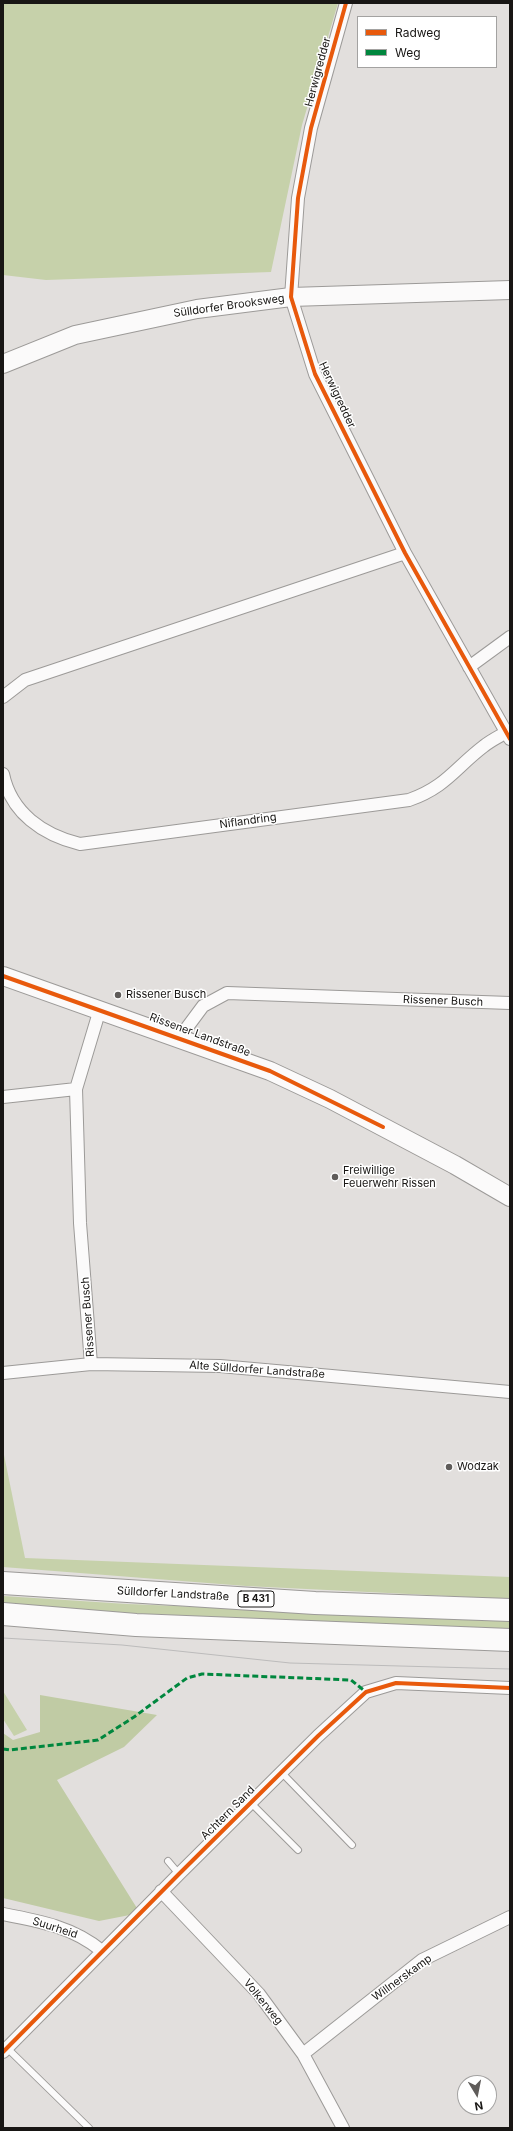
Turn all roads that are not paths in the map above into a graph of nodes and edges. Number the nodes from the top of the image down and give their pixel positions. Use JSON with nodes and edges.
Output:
{"nodes":[{"id":1,"x":346,"y":3,"type":"edge"},
{"id":2,"x":510,"y":290,"type":"edge"},
{"id":3,"x":291,"y":298,"type":"junction"},
{"id":4,"x":3,"y":364,"type":"edge"},
{"id":5,"x":405,"y":553,"type":"junction"},
{"id":6,"x":510,"y":636,"type":"edge"},
{"id":7,"x":469,"y":667,"type":"junction"},
{"id":8,"x":3,"y":697,"type":"edge"},
{"id":9,"x":508,"y":736,"type":"edge"},
{"id":10,"x":3,"y":774,"type":"edge"},
{"id":11,"x":3,"y":976,"type":"edge"},
{"id":12,"x":510,"y":1003,"type":"edge"},
{"id":13,"x":100,"y":1009,"type":"junction"},
{"id":14,"x":180,"y":1037,"type":"junction"},
{"id":15,"x":76,"y":1089,"type":"junction"},
{"id":16,"x":3,"y":1097,"type":"edge"},
{"id":17,"x":510,"y":1197,"type":"edge"},
{"id":18,"x":91,"y":1364,"type":"junction"},
{"id":19,"x":3,"y":1373,"type":"edge"},
{"id":20,"x":510,"y":1392,"type":"edge"},
{"id":21,"x":3,"y":1584,"type":"edge"},
{"id":22,"x":510,"y":1610,"type":"edge"},
{"id":23,"x":3,"y":1614,"type":"edge"},
{"id":24,"x":510,"y":1640,"type":"edge"},
{"id":25,"x":510,"y":1688,"type":"edge"},
{"id":26,"x":282,"y":1773,"type":"junction"},
{"id":27,"x":251,"y":1803,"type":"junction"},
{"id":28,"x":352,"y":1845,"type":"dead end"},
{"id":29,"x":298,"y":1850,"type":"dead end"},
{"id":30,"x":168,"y":1861,"type":"dead end"},
{"id":31,"x":179,"y":1874,"type":"junction"},
{"id":32,"x":161,"y":1891,"type":"junction"},
{"id":33,"x":3,"y":1914,"type":"edge"},
{"id":34,"x":510,"y":1917,"type":"edge"},
{"id":35,"x":102,"y":1951,"type":"junction"},
{"id":36,"x":5,"y":2050,"type":"edge"},
{"id":37,"x":303,"y":2054,"type":"junction"},
{"id":38,"x":89,"y":2128,"type":"edge"},
{"id":39,"x":343,"y":2128,"type":"edge"}],
"edges":[{"from":1,"to":3,"type":"street","name":"Herwigredder"},
{"from":2,"to":3,"type":"street","name":"Sülldorfer Brooksweg"},
{"from":3,"to":4,"type":"street","name":"Sülldorfer Brooksweg"},
{"from":3,"to":5,"type":"street","name":"Herwigredder"},
{"from":5,"to":7,"type":"street","name":"Herwigredder"},
{"from":5,"to":8,"type":"street"},
{"from":6,"to":7,"type":"street"},
{"from":7,"to":9,"type":"street","name":"Herwigredder"},
{"from":9,"to":10,"type":"street","name":"Niflandring"},
{"from":11,"to":13,"type":"street","name":"Rissener Landstraße"},
{"from":12,"to":14,"type":"street","name":"Rissener Busch"},
{"from":13,"to":14,"type":"street","name":"Rissener Landstraße"},
{"from":13,"to":15,"type":"street","name":"Rissener Busch"},
{"from":14,"to":17,"type":"street","name":"Rissener Landstraße"},
{"from":15,"to":16,"type":"street"},
{"from":15,"to":18,"type":"street","name":"Rissener Busch"},
{"from":18,"to":19,"type":"street","name":"Alte Sülldorfer Landstraße"},
{"from":18,"to":20,"type":"street","name":"Alte Sülldorfer Landstraße"},
{"from":21,"to":22,"type":"highway","name":"Sülldorfer Landstraße","number":"B 431"},
{"from":23,"to":24,"type":"highway"},
{"from":25,"to":26,"type":"street","name":"Achtern Sand"},
{"from":26,"to":27,"type":"street","name":"Achtern Sand"},
{"from":26,"to":28,"type":"lane"},
{"from":27,"to":29,"type":"lane"},
{"from":27,"to":31,"type":"street","name":"Achtern Sand"},
{"from":30,"to":31,"type":"lane"},
{"from":31,"to":32,"type":"street","name":"Achtern Sand"},
{"from":32,"to":35,"type":"street","name":"Achtern Sand"},
{"from":32,"to":37,"type":"street","name":"Volkerweg"},
{"from":33,"to":35,"type":"street","name":"Suurheid"},
{"from":34,"to":37,"type":"street","name":"Willnerskamp"},
{"from":35,"to":36,"type":"street","name":"Achtern Sand"},
{"from":36,"to":38,"type":"lane"},
{"from":37,"to":39,"type":"street","name":"Volkerweg"}]}
